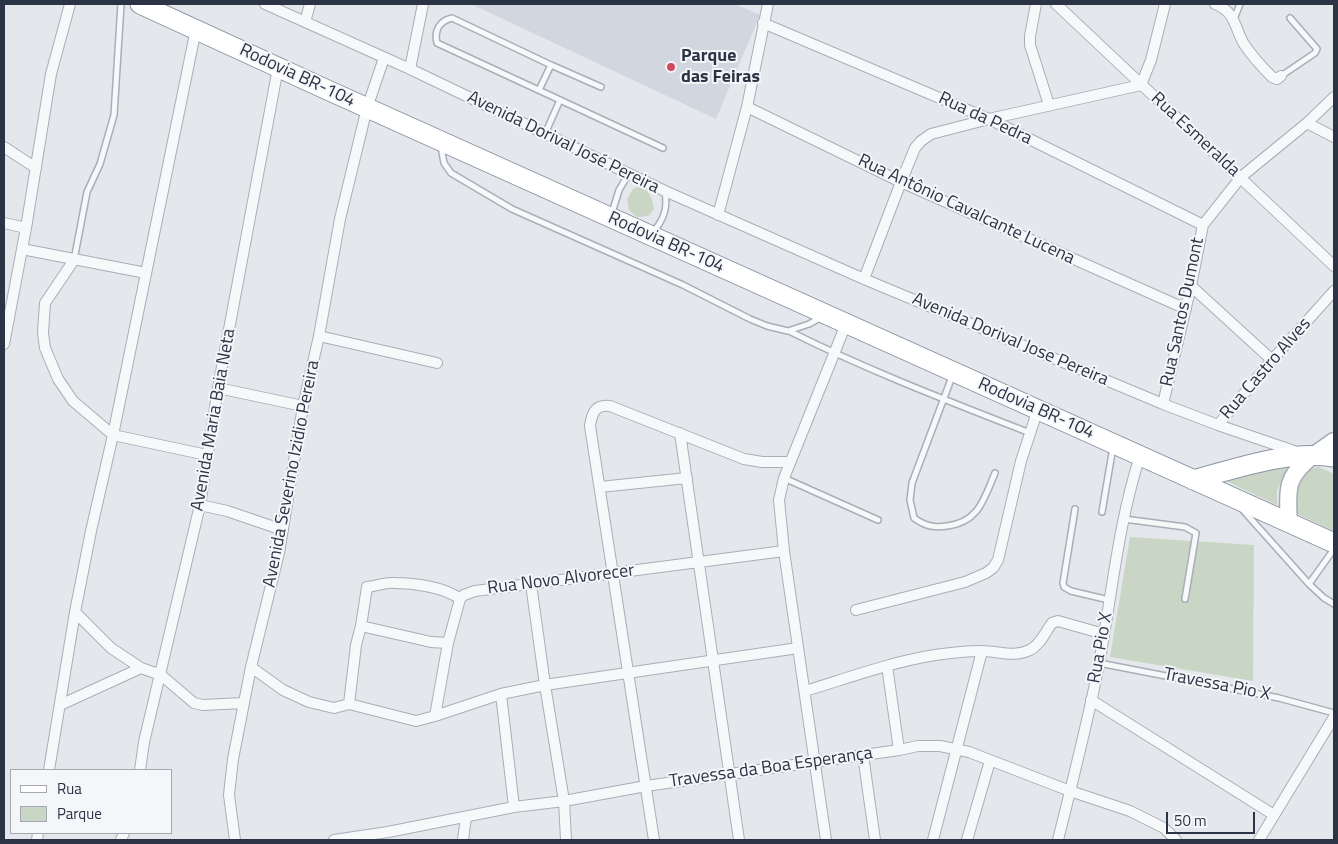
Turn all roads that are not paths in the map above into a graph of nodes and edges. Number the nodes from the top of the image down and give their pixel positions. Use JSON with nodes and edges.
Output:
{"nodes":[{"id":1,"x":70,"y":4,"type":"edge"},
{"id":2,"x":121,"y":4,"type":"edge"},
{"id":3,"x":140,"y":4,"type":"edge"},
{"id":4,"x":265,"y":4,"type":"edge"},
{"id":5,"x":310,"y":4,"type":"edge"},
{"id":6,"x":422,"y":4,"type":"edge"},
{"id":7,"x":768,"y":4,"type":"edge"},
{"id":8,"x":1036,"y":4,"type":"edge"},
{"id":9,"x":1056,"y":4,"type":"edge"},
{"id":10,"x":1165,"y":4,"type":"edge"},
{"id":11,"x":1215,"y":4,"type":"edge"},
{"id":12,"x":1240,"y":4,"type":"edge"},
{"id":13,"x":1290,"y":18,"type":"dead end"},
{"id":14,"x":1234,"y":19,"type":"junction"},
{"id":15,"x":306,"y":22,"type":"junction"},
{"id":16,"x":763,"y":22,"type":"junction"},
{"id":17,"x":196,"y":29,"type":"junction"},
{"id":18,"x":384,"y":58,"type":"junction"},
{"id":19,"x":551,"y":64,"type":"junction"},
{"id":20,"x":278,"y":68,"type":"junction"},
{"id":21,"x":410,"y":69,"type":"junction"},
{"id":22,"x":1281,"y":76,"type":"joint"},
{"id":23,"x":1140,"y":85,"type":"junction"},
{"id":24,"x":601,"y":87,"type":"dead end"},
{"id":25,"x":539,"y":90,"type":"junction"},
{"id":26,"x":1334,"y":97,"type":"edge"},
{"id":27,"x":560,"y":100,"type":"junction"},
{"id":28,"x":1049,"y":106,"type":"junction"},
{"id":29,"x":748,"y":107,"type":"junction"},
{"id":30,"x":367,"y":108,"type":"junction"},
{"id":31,"x":989,"y":119,"type":"junction"},
{"id":32,"x":1307,"y":123,"type":"junction"},
{"id":33,"x":545,"y":134,"type":"junction"},
{"id":34,"x":1334,"y":137,"type":"edge"},
{"id":35,"x":440,"y":141,"type":"junction"},
{"id":36,"x":4,"y":147,"type":"edge"},
{"id":37,"x":663,"y":148,"type":"dead end"},
{"id":38,"x":36,"y":168,"type":"junction"},
{"id":39,"x":628,"y":175,"type":"junction"},
{"id":40,"x":1241,"y":177,"type":"junction"},
{"id":41,"x":901,"y":182,"type":"junction"},
{"id":42,"x":664,"y":191,"type":"junction"},
{"id":43,"x":718,"y":214,"type":"junction"},
{"id":44,"x":611,"y":218,"type":"junction"},
{"id":45,"x":4,"y":223,"type":"edge"},
{"id":46,"x":1203,"y":225,"type":"junction"},
{"id":47,"x":26,"y":228,"type":"junction"},
{"id":48,"x":650,"y":235,"type":"junction"},
{"id":49,"x":22,"y":249,"type":"junction"},
{"id":50,"x":74,"y":260,"type":"junction"},
{"id":51,"x":1334,"y":266,"type":"edge"},
{"id":52,"x":146,"y":273,"type":"junction"},
{"id":53,"x":864,"y":278,"type":"junction"},
{"id":54,"x":1191,"y":286,"type":"junction"},
{"id":55,"x":1334,"y":291,"type":"edge"},
{"id":56,"x":1186,"y":309,"type":"junction"},
{"id":57,"x":826,"y":314,"type":"junction"},
{"id":58,"x":846,"y":324,"type":"junction"},
{"id":59,"x":788,"y":330,"type":"junction"},
{"id":60,"x":319,"y":336,"type":"junction"},
{"id":61,"x":4,"y":344,"type":"edge"},
{"id":62,"x":834,"y":354,"type":"junction"},
{"id":63,"x":1272,"y":360,"type":"junction"},
{"id":64,"x":437,"y":363,"type":"dead end"},
{"id":65,"x":954,"y":372,"type":"junction"},
{"id":66,"x":218,"y":388,"type":"junction"},
{"id":67,"x":943,"y":399,"type":"junction"},
{"id":68,"x":1163,"y":404,"type":"junction"},
{"id":69,"x":303,"y":406,"type":"junction"},
{"id":70,"x":1038,"y":409,"type":"junction"},
{"id":71,"x":1218,"y":425,"type":"junction"},
{"id":72,"x":680,"y":432,"type":"junction"},
{"id":73,"x":1030,"y":432,"type":"junction"},
{"id":74,"x":113,"y":435,"type":"junction"},
{"id":75,"x":1334,"y":441,"type":"edge"},
{"id":76,"x":1114,"y":444,"type":"junction"},
{"id":77,"x":207,"y":455,"type":"junction"},
{"id":78,"x":1310,"y":455,"type":"junction"},
{"id":79,"x":1140,"y":456,"type":"junction"},
{"id":80,"x":1334,"y":457,"type":"edge"},
{"id":81,"x":790,"y":462,"type":"junction"},
{"id":82,"x":995,"y":473,"type":"dead end"},
{"id":83,"x":687,"y":478,"type":"junction"},
{"id":84,"x":784,"y":478,"type":"junction"},
{"id":85,"x":1193,"y":480,"type":"junction"},
{"id":86,"x":600,"y":487,"type":"junction"},
{"id":87,"x":1230,"y":496,"type":"junction"},
{"id":88,"x":200,"y":505,"type":"junction"},
{"id":89,"x":1075,"y":509,"type":"dead end"},
{"id":90,"x":1102,"y":512,"type":"dead end"},
{"id":91,"x":1124,"y":519,"type":"junction"},
{"id":92,"x":878,"y":520,"type":"dead end"},
{"id":93,"x":1289,"y":523,"type":"junction"},
{"id":94,"x":283,"y":530,"type":"junction"},
{"id":95,"x":1334,"y":543,"type":"edge"},
{"id":96,"x":1334,"y":549,"type":"edge"},
{"id":97,"x":784,"y":551,"type":"junction"},
{"id":98,"x":700,"y":561,"type":"junction"},
{"id":99,"x":614,"y":574,"type":"junction"},
{"id":100,"x":531,"y":584,"type":"junction"},
{"id":101,"x":1309,"y":584,"type":"junction"},
{"id":102,"x":1185,"y":598,"type":"dead end"},
{"id":103,"x":460,"y":599,"type":"junction"},
{"id":104,"x":1110,"y":600,"type":"junction"},
{"id":105,"x":1334,"y":604,"type":"edge"},
{"id":106,"x":856,"y":610,"type":"dead end"},
{"id":107,"x":75,"y":612,"type":"junction"},
{"id":108,"x":361,"y":626,"type":"junction"},
{"id":109,"x":1104,"y":634,"type":"junction"},
{"id":110,"x":448,"y":643,"type":"junction"},
{"id":111,"x":798,"y":648,"type":"junction"},
{"id":112,"x":982,"y":651,"type":"junction"},
{"id":113,"x":713,"y":661,"type":"junction"},
{"id":114,"x":1099,"y":663,"type":"junction"},
{"id":115,"x":887,"y":666,"type":"junction"},
{"id":116,"x":251,"y":667,"type":"junction"},
{"id":117,"x":141,"y":668,"type":"junction"},
{"id":118,"x":629,"y":673,"type":"junction"},
{"id":119,"x":161,"y":674,"type":"junction"},
{"id":120,"x":545,"y":685,"type":"junction"},
{"id":121,"x":805,"y":690,"type":"junction"},
{"id":122,"x":501,"y":694,"type":"junction"},
{"id":123,"x":1091,"y":700,"type":"junction"},
{"id":124,"x":244,"y":703,"type":"junction"},
{"id":125,"x":349,"y":704,"type":"junction"},
{"id":126,"x":60,"y":705,"type":"junction"},
{"id":127,"x":1334,"y":713,"type":"edge"},
{"id":128,"x":435,"y":716,"type":"junction"},
{"id":129,"x":1334,"y":717,"type":"edge"},
{"id":130,"x":956,"y":748,"type":"junction"},
{"id":131,"x":899,"y":750,"type":"junction"},
{"id":132,"x":863,"y":755,"type":"junction"},
{"id":133,"x":990,"y":761,"type":"junction"},
{"id":134,"x":815,"y":762,"type":"junction"},
{"id":135,"x":49,"y":769,"type":"edge"},
{"id":136,"x":140,"y":769,"type":"edge"},
{"id":137,"x":730,"y":775,"type":"junction"},
{"id":138,"x":646,"y":786,"type":"junction"},
{"id":139,"x":1070,"y":791,"type":"junction"},
{"id":140,"x":564,"y":801,"type":"junction"},
{"id":141,"x":514,"y":807,"type":"junction"},
{"id":142,"x":1274,"y":815,"type":"junction"},
{"id":143,"x":466,"y":817,"type":"junction"},
{"id":144,"x":360,"y":839,"type":"edge"},
{"id":145,"x":235,"y":840,"type":"edge"},
{"id":146,"x":334,"y":840,"type":"edge"},
{"id":147,"x":463,"y":840,"type":"edge"},
{"id":148,"x":566,"y":840,"type":"edge"},
{"id":149,"x":654,"y":840,"type":"edge"},
{"id":150,"x":739,"y":840,"type":"edge"},
{"id":151,"x":826,"y":840,"type":"edge"},
{"id":152,"x":875,"y":840,"type":"edge"},
{"id":153,"x":933,"y":840,"type":"edge"},
{"id":154,"x":967,"y":840,"type":"edge"},
{"id":155,"x":1058,"y":840,"type":"edge"},
{"id":156,"x":1176,"y":840,"type":"edge"},
{"id":157,"x":1260,"y":840,"type":"edge"}],
"edges":[{"from":1,"to":38,"type":"street"},
{"from":2,"to":50,"type":"lane"},
{"from":3,"to":17,"type":"highway","name":"Rodovia BR-104"},
{"from":4,"to":15,"type":"street","name":"Avenida Dorival José Pereira"},
{"from":5,"to":15,"type":"street"},
{"from":6,"to":21,"type":"street"},
{"from":7,"to":16,"type":"street"},
{"from":8,"to":28,"type":"street"},
{"from":9,"to":23,"type":"street","name":"Rua Esmeralda"},
{"from":10,"to":23,"type":"street"},
{"from":11,"to":14,"type":"street"},
{"from":12,"to":14,"type":"lane"},
{"from":13,"to":22,"type":"lane"},
{"from":14,"to":22,"type":"street"},
{"from":15,"to":18,"type":"street","name":"Avenida Dorival José Pereira"},
{"from":16,"to":29,"type":"street"},
{"from":16,"to":31,"type":"street","name":"Rua da Pedra"},
{"from":17,"to":20,"type":"highway","name":"Rodovia BR-104"},
{"from":17,"to":52,"type":"street"},
{"from":18,"to":21,"type":"street","name":"Avenida Dorival José Pereira"},
{"from":18,"to":30,"type":"street","name":"Avenida Severino Izidio Pereira"},
{"from":19,"to":24,"type":"lane"},
{"from":19,"to":25,"type":"lane"},
{"from":19,"to":25,"type":"lane"},
{"from":20,"to":30,"type":"highway","name":"Rodovia BR-104"},
{"from":20,"to":66,"type":"street","name":"Avenida Maria Baia Neta"},
{"from":21,"to":33,"type":"street","name":"Avenida Dorival José Pereira"},
{"from":23,"to":28,"type":"street"},
{"from":23,"to":40,"type":"street","name":"Rua Esmeralda"},
{"from":25,"to":27,"type":"lane"},
{"from":26,"to":32,"type":"street","name":"Rua Santos Dumont"},
{"from":27,"to":33,"type":"lane"},
{"from":27,"to":37,"type":"lane"},
{"from":28,"to":31,"type":"street"},
{"from":29,"to":41,"type":"street","name":"Rua Antônio Cavalcante Lucena"},
{"from":29,"to":43,"type":"street"},
{"from":30,"to":35,"type":"highway","name":"Rodovia BR-104"},
{"from":30,"to":60,"type":"street","name":"Avenida Severino Izidio Pereira"},
{"from":31,"to":41,"type":"street"},
{"from":31,"to":46,"type":"street","name":"Rua da Pedra"},
{"from":32,"to":34,"type":"street"},
{"from":32,"to":40,"type":"street","name":"Rua Santos Dumont"},
{"from":33,"to":39,"type":"street","name":"Avenida Dorival José Pereira"},
{"from":35,"to":44,"type":"highway","name":"Rodovia BR-104"},
{"from":35,"to":59,"type":"lane"},
{"from":36,"to":38,"type":"street"},
{"from":38,"to":47,"type":"street"},
{"from":39,"to":42,"type":"street","name":"Avenida Dorival José Pereira"},
{"from":39,"to":44,"type":"lane"},
{"from":40,"to":46,"type":"street","name":"Rua Santos Dumont"},
{"from":40,"to":51,"type":"street","name":"Rua Esmeralda"},
{"from":41,"to":53,"type":"street"},
{"from":41,"to":56,"type":"street","name":"Rua Antônio Cavalcante Lucena"},
{"from":42,"to":43,"type":"street","name":"Avenida Dorival José Pereira"},
{"from":42,"to":48,"type":"lane"},
{"from":43,"to":53,"type":"street","name":"Avenida Dorival Jose Pereira"},
{"from":44,"to":48,"type":"highway","name":"Rodovia BR-104"},
{"from":45,"to":47,"type":"street"},
{"from":46,"to":54,"type":"street","name":"Rua Santos Dumont"},
{"from":47,"to":49,"type":"street"},
{"from":48,"to":57,"type":"highway","name":"Rodovia BR-104"},
{"from":49,"to":50,"type":"street"},
{"from":49,"to":61,"type":"street"},
{"from":50,"to":52,"type":"street"},
{"from":50,"to":74,"type":"street"},
{"from":52,"to":74,"type":"street"},
{"from":53,"to":68,"type":"street","name":"Avenida Dorival Jose Pereira"},
{"from":54,"to":56,"type":"street","name":"Rua Santos Dumont"},
{"from":54,"to":63,"type":"street"},
{"from":55,"to":63,"type":"street","name":"Rua Castro Alves"},
{"from":56,"to":68,"type":"street","name":"Rua Santos Dumont"},
{"from":57,"to":58,"type":"highway","name":"Rodovia BR-104"},
{"from":57,"to":59,"type":"lane"},
{"from":58,"to":62,"type":"street"},
{"from":58,"to":65,"type":"highway","name":"Rodovia BR-104"},
{"from":59,"to":62,"type":"lane"},
{"from":60,"to":64,"type":"street"},
{"from":60,"to":69,"type":"street","name":"Avenida Severino Izidio Pereira"},
{"from":62,"to":67,"type":"lane"},
{"from":62,"to":81,"type":"street"},
{"from":63,"to":71,"type":"street","name":"Rua Castro Alves"},
{"from":65,"to":67,"type":"lane"},
{"from":65,"to":70,"type":"highway","name":"Rodovia BR-104"},
{"from":66,"to":69,"type":"street"},
{"from":66,"to":77,"type":"street","name":"Avenida Maria Baia Neta"},
{"from":67,"to":73,"type":"lane"},
{"from":67,"to":82,"type":"lane"},
{"from":68,"to":71,"type":"street","name":"Avenida Dorival Jose Pereira"},
{"from":69,"to":94,"type":"street","name":"Avenida Severino Izidio Pereira"},
{"from":70,"to":73,"type":"street"},
{"from":70,"to":76,"type":"highway","name":"Rodovia BR-104"},
{"from":71,"to":78,"type":"street","name":"Avenida Dorival Jose Pereira"},
{"from":72,"to":81,"type":"street"},
{"from":72,"to":83,"type":"street"},
{"from":72,"to":86,"type":"street"},
{"from":73,"to":106,"type":"street"},
{"from":74,"to":77,"type":"street"},
{"from":74,"to":107,"type":"street"},
{"from":75,"to":78,"type":"main road"},
{"from":76,"to":79,"type":"highway","name":"Rodovia BR-104"},
{"from":76,"to":90,"type":"lane"},
{"from":77,"to":88,"type":"street","name":"Avenida Maria Baia Neta"},
{"from":78,"to":80,"type":"highway"},
{"from":78,"to":85,"type":"highway"},
{"from":78,"to":93,"type":"main road"},
{"from":79,"to":85,"type":"highway","name":"Rodovia BR-104"},
{"from":79,"to":91,"type":"street","name":"Rua Pio X"},
{"from":81,"to":84,"type":"street"},
{"from":83,"to":86,"type":"street"},
{"from":83,"to":98,"type":"street"},
{"from":84,"to":92,"type":"lane"},
{"from":84,"to":97,"type":"street"},
{"from":85,"to":87,"type":"highway","name":"Rodovia BR-104"},
{"from":86,"to":99,"type":"street"},
{"from":87,"to":93,"type":"highway","name":"Rodovia BR-104"},
{"from":87,"to":101,"type":"lane"},
{"from":88,"to":94,"type":"street"},
{"from":88,"to":119,"type":"street","name":"Avenida Maria Baia Neta"},
{"from":89,"to":104,"type":"lane"},
{"from":91,"to":102,"type":"lane"},
{"from":91,"to":104,"type":"street","name":"Rua Pio X"},
{"from":93,"to":95,"type":"highway","name":"Rodovia BR-104"},
{"from":94,"to":116,"type":"street","name":"Avenida Severino Izidio Pereira"},
{"from":96,"to":101,"type":"lane"},
{"from":97,"to":98,"type":"street","name":"Rua Novo Alvorecer"},
{"from":97,"to":111,"type":"street"},
{"from":98,"to":99,"type":"street","name":"Rua Novo Alvorecer"},
{"from":98,"to":113,"type":"street"},
{"from":99,"to":100,"type":"street","name":"Rua Novo Alvorecer"},
{"from":99,"to":118,"type":"street"},
{"from":100,"to":103,"type":"street","name":"Rua Novo Alvorecer"},
{"from":100,"to":120,"type":"street"},
{"from":101,"to":105,"type":"lane"},
{"from":103,"to":108,"type":"street"},
{"from":103,"to":110,"type":"street"},
{"from":104,"to":109,"type":"street","name":"Rua Pio X"},
{"from":107,"to":117,"type":"street"},
{"from":107,"to":126,"type":"street"},
{"from":108,"to":110,"type":"street"},
{"from":108,"to":125,"type":"street"},
{"from":109,"to":112,"type":"street"},
{"from":109,"to":114,"type":"street","name":"Rua Pio X"},
{"from":110,"to":128,"type":"street"},
{"from":111,"to":113,"type":"street"},
{"from":111,"to":121,"type":"street"},
{"from":112,"to":115,"type":"street"},
{"from":112,"to":130,"type":"street"},
{"from":113,"to":118,"type":"street"},
{"from":113,"to":137,"type":"street"},
{"from":114,"to":123,"type":"street","name":"Rua Pio X"},
{"from":114,"to":127,"type":"lane","name":"Travessa Pio X"},
{"from":115,"to":121,"type":"street"},
{"from":115,"to":131,"type":"street"},
{"from":116,"to":124,"type":"street","name":"Avenida Severino Izidio Pereira"},
{"from":116,"to":125,"type":"street"},
{"from":117,"to":119,"type":"street"},
{"from":117,"to":126,"type":"street"},
{"from":118,"to":120,"type":"street"},
{"from":118,"to":138,"type":"street"},
{"from":119,"to":124,"type":"street"},
{"from":119,"to":136,"type":"street","name":"Avenida Maria Baia Neta"},
{"from":120,"to":122,"type":"street"},
{"from":120,"to":140,"type":"street"},
{"from":121,"to":134,"type":"street"},
{"from":122,"to":128,"type":"street"},
{"from":122,"to":141,"type":"street"},
{"from":123,"to":139,"type":"street","name":"Rua Pio X"},
{"from":123,"to":142,"type":"street"},
{"from":124,"to":145,"type":"street","name":"Avenida Severino Izidio Pereira"},
{"from":125,"to":128,"type":"street"},
{"from":126,"to":135,"type":"street"},
{"from":129,"to":142,"type":"street"},
{"from":130,"to":131,"type":"street","name":"Travessa da Boa Esperança"},
{"from":130,"to":133,"type":"street","name":"Travessa da Boa Esperança"},
{"from":130,"to":153,"type":"street"},
{"from":131,"to":132,"type":"street","name":"Travessa da Boa Esperança"},
{"from":132,"to":134,"type":"street","name":"Travessa da Boa Esperança"},
{"from":132,"to":152,"type":"street"},
{"from":133,"to":139,"type":"street","name":"Travessa da Boa Esperança"},
{"from":133,"to":154,"type":"street"},
{"from":134,"to":137,"type":"street","name":"Travessa da Boa Esperança"},
{"from":134,"to":151,"type":"street"},
{"from":137,"to":138,"type":"street","name":"Travessa da Boa Esperança"},
{"from":137,"to":150,"type":"street"},
{"from":138,"to":140,"type":"street","name":"Travessa da Boa Esperança"},
{"from":138,"to":149,"type":"street"},
{"from":139,"to":155,"type":"street","name":"Rua Pio X"},
{"from":139,"to":156,"type":"street","name":"Travessa da Boa Esperança"},
{"from":140,"to":141,"type":"street","name":"Travessa da Boa Esperança"},
{"from":140,"to":148,"type":"street"},
{"from":141,"to":143,"type":"street","name":"Travessa da Boa Esperança"},
{"from":142,"to":157,"type":"street"},
{"from":143,"to":144,"type":"street","name":"Travessa da Boa Esperança"},
{"from":143,"to":147,"type":"street"},
{"from":144,"to":146,"type":"street","name":"Travessa da Boa Esperança"}]}
